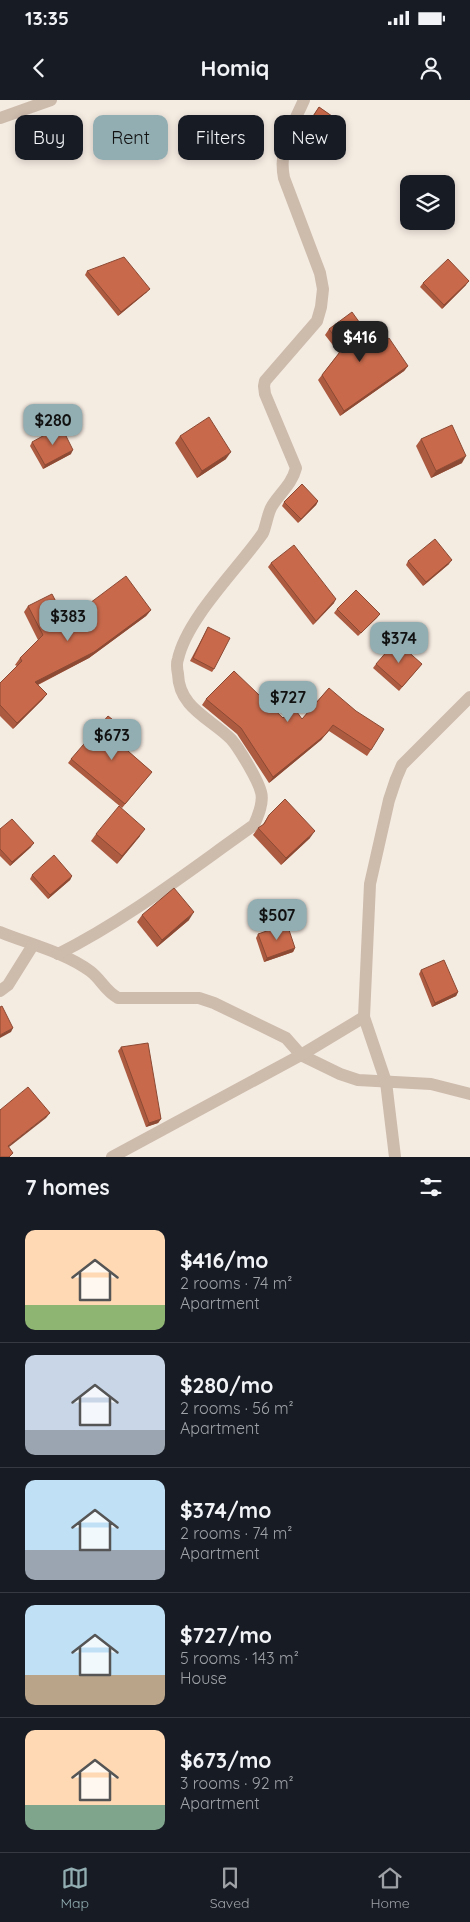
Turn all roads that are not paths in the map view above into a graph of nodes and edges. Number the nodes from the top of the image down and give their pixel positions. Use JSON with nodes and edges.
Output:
{"nodes":[{"id":1,"x":51,"y":100,"type":"edge"},
{"id":2,"x":304,"y":100,"type":"edge"},
{"id":3,"x":0,"y":118,"type":"edge"},
{"id":4,"x":470,"y":697,"type":"edge"},
{"id":5,"x":0,"y":932,"type":"edge"},
{"id":6,"x":32,"y":945,"type":"junction"},
{"id":7,"x":58,"y":954,"type":"junction"},
{"id":8,"x":0,"y":991,"type":"edge"},
{"id":9,"x":364,"y":1018,"type":"junction"},
{"id":10,"x":301,"y":1055,"type":"junction"},
{"id":11,"x":386,"y":1082,"type":"junction"},
{"id":12,"x":470,"y":1094,"type":"edge"},
{"id":13,"x":112,"y":1157,"type":"edge"},
{"id":14,"x":395,"y":1157,"type":"edge"}],
"edges":[{"from":1,"to":3,"type":"street"},
{"from":2,"to":7,"type":"street"},
{"from":4,"to":9,"type":"street"},
{"from":5,"to":6,"type":"street"},
{"from":6,"to":7,"type":"street"},
{"from":6,"to":8,"type":"street"},
{"from":7,"to":10,"type":"street"},
{"from":9,"to":10,"type":"street"},
{"from":9,"to":11,"type":"street"},
{"from":10,"to":11,"type":"street"},
{"from":10,"to":13,"type":"street"},
{"from":11,"to":12,"type":"street"},
{"from":11,"to":14,"type":"street"}]}
